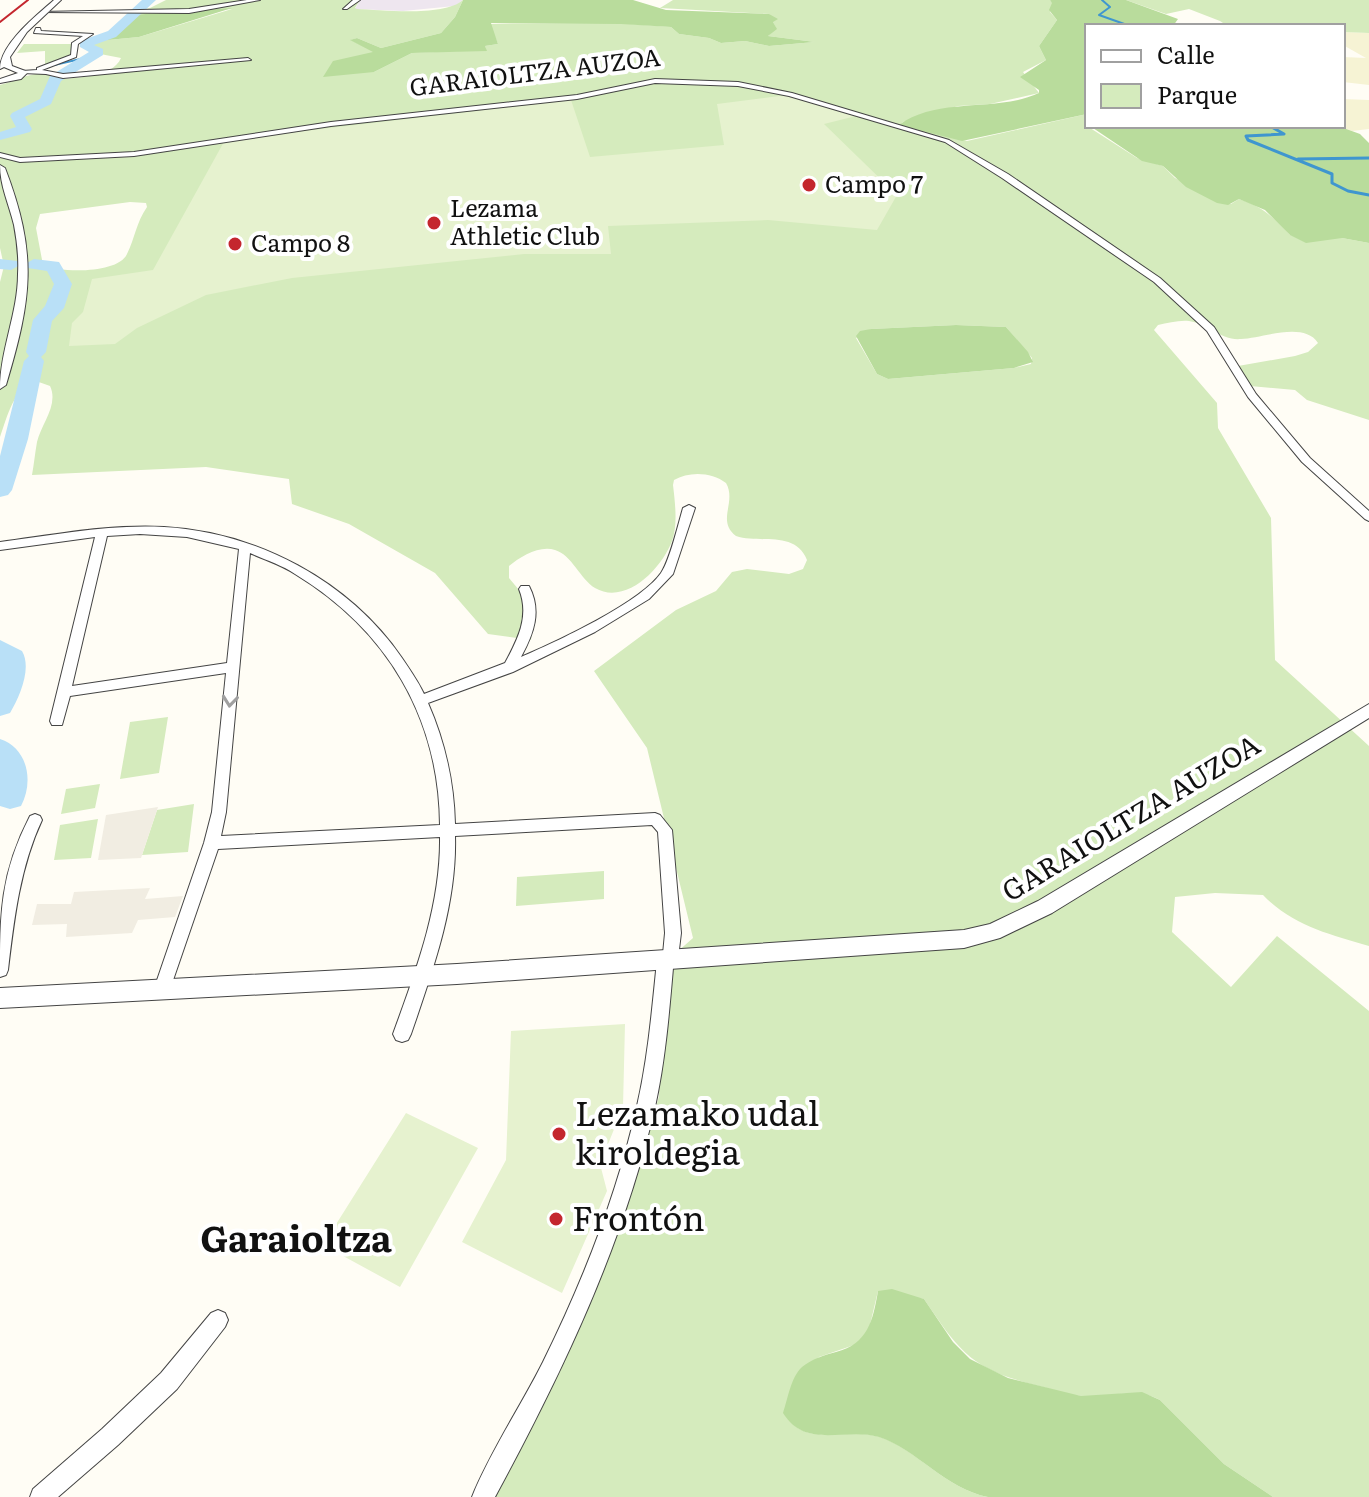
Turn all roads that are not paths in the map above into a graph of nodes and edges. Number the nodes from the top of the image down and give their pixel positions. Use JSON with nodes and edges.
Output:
{"nodes":[{"id":1,"x":58,"y":0,"type":"edge"},
{"id":2,"x":257,"y":0,"type":"edge"},
{"id":3,"x":357,"y":0,"type":"edge"},
{"id":4,"x":345,"y":8,"type":"dead end"},
{"id":5,"x":92,"y":11,"type":"junction"},
{"id":6,"x":44,"y":12,"type":"junction"},
{"id":7,"x":57,"y":12,"type":"junction"},
{"id":8,"x":82,"y":20,"type":"dead end"},
{"id":9,"x":75,"y":28,"type":"dead end"},
{"id":10,"x":38,"y":29,"type":"junction"},
{"id":11,"x":8,"y":59,"type":"junction"},
{"id":12,"x":248,"y":60,"type":"dead end"},
{"id":13,"x":0,"y":69,"type":"edge"},
{"id":14,"x":20,"y":70,"type":"junction"},
{"id":15,"x":36,"y":71,"type":"junction"},
{"id":16,"x":2,"y":81,"type":"edge"},
{"id":17,"x":0,"y":155,"type":"edge"},
{"id":18,"x":17,"y":161,"type":"junction"},
{"id":19,"x":0,"y":165,"type":"edge"},
{"id":20,"x":5,"y":179,"type":"junction"},
{"id":21,"x":0,"y":385,"type":"edge"},
{"id":22,"x":689,"y":508,"type":"dead end"},
{"id":23,"x":1369,"y":517,"type":"edge"},
{"id":24,"x":102,"y":533,"type":"junction"},
{"id":25,"x":0,"y":546,"type":"edge"},
{"id":26,"x":245,"y":547,"type":"junction"},
{"id":27,"x":268,"y":556,"type":"junction"},
{"id":28,"x":243,"y":567,"type":"junction"},
{"id":29,"x":525,"y":589,"type":"dead end"},
{"id":30,"x":234,"y":667,"type":"junction"},
{"id":31,"x":508,"y":669,"type":"junction"},
{"id":32,"x":66,"y":692,"type":"junction"},
{"id":33,"x":422,"y":700,"type":"junction"},
{"id":34,"x":1369,"y":710,"type":"edge"},
{"id":35,"x":57,"y":721,"type":"dead end"},
{"id":36,"x":35,"y":820,"type":"dead end"},
{"id":37,"x":449,"y":830,"type":"junction"},
{"id":38,"x":212,"y":843,"type":"junction"},
{"id":39,"x":668,"y":961,"type":"junction"},
{"id":40,"x":0,"y":970,"type":"edge"},
{"id":41,"x":423,"y":976,"type":"junction"},
{"id":42,"x":162,"y":989,"type":"junction"},
{"id":43,"x":0,"y":998,"type":"edge"},
{"id":44,"x":402,"y":1034,"type":"dead end"},
{"id":45,"x":218,"y":1320,"type":"dead end"},
{"id":46,"x":41,"y":1497,"type":"edge"},
{"id":47,"x":483,"y":1497,"type":"edge"}],
"edges":[{"from":1,"to":6,"type":"street"},
{"from":2,"to":5,"type":"street"},
{"from":3,"to":4,"type":"street"},
{"from":5,"to":7,"type":"street"},
{"from":5,"to":8,"type":"street"},
{"from":6,"to":7,"type":"street"},
{"from":6,"to":11,"type":"street"},
{"from":7,"to":10,"type":"street"},
{"from":9,"to":10,"type":"street"},
{"from":10,"to":15,"type":"street"},
{"from":11,"to":13,"type":"street"},
{"from":11,"to":14,"type":"street"},
{"from":12,"to":15,"type":"street"},
{"from":13,"to":14,"type":"street"},
{"from":14,"to":15,"type":"street"},
{"from":14,"to":16,"type":"street"},
{"from":17,"to":18,"type":"street"},
{"from":18,"to":19,"type":"street","name":"GARAIOLTZA AUZOA"},
{"from":18,"to":20,"type":"street"},
{"from":18,"to":23,"type":"street","name":"GARAIOLTZA AUZOA"},
{"from":19,"to":20,"type":"street"},
{"from":20,"to":21,"type":"street"},
{"from":22,"to":31,"type":"street"},
{"from":24,"to":25,"type":"street"},
{"from":24,"to":26,"type":"street"},
{"from":24,"to":32,"type":"street"},
{"from":26,"to":27,"type":"street"},
{"from":26,"to":28,"type":"street"},
{"from":27,"to":28,"type":"street"},
{"from":27,"to":33,"type":"street"},
{"from":28,"to":30,"type":"street"},
{"from":29,"to":31,"type":"street"},
{"from":30,"to":32,"type":"street"},
{"from":30,"to":38,"type":"street","one_way":true},
{"from":31,"to":33,"type":"street"},
{"from":32,"to":35,"type":"street"},
{"from":33,"to":37,"type":"street"},
{"from":34,"to":39,"type":"street","name":"GARAIOLTZA AUZOA"},
{"from":36,"to":40,"type":"street"},
{"from":37,"to":38,"type":"street"},
{"from":37,"to":39,"type":"street"},
{"from":37,"to":41,"type":"street"},
{"from":38,"to":42,"type":"street"},
{"from":39,"to":41,"type":"street","name":"GARAIOLTZA AUZOA"},
{"from":39,"to":47,"type":"street"},
{"from":41,"to":42,"type":"street","name":"GARAIOLTZA AUZOA"},
{"from":41,"to":44,"type":"street"},
{"from":42,"to":43,"type":"street","name":"GARAIOLTZA AUZOA"},
{"from":45,"to":46,"type":"street"}]}
